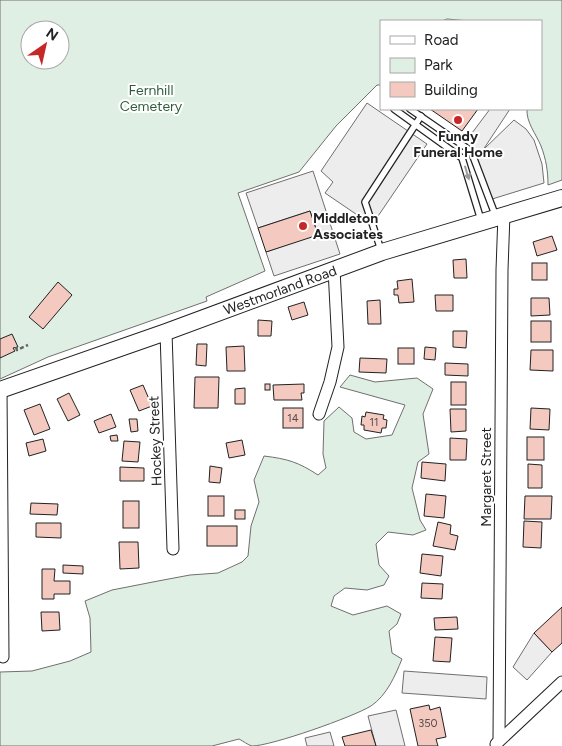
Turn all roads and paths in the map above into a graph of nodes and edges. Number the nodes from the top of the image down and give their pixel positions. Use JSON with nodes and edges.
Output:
{"nodes":[{"id":1,"x":395,"y":110,"type":"edge"},
{"id":2,"x":412,"y":110,"type":"edge"},
{"id":3,"x":421,"y":116,"type":"junction"},
{"id":4,"x":415,"y":125,"type":"junction"},
{"id":5,"x":562,"y":198,"type":"edge"},
{"id":6,"x":494,"y":217,"type":"junction"},
{"id":7,"x":382,"y":252,"type":"junction"},
{"id":8,"x":334,"y":269,"type":"junction"},
{"id":9,"x":166,"y":332,"type":"junction"},
{"id":10,"x":28,"y":345,"type":"dead end"},
{"id":11,"x":16,"y":347,"type":"dead end"},
{"id":12,"x":1,"y":390,"type":"edge"},
{"id":13,"x":319,"y":414,"type":"dead end"},
{"id":14,"x":173,"y":550,"type":"dead end"},
{"id":15,"x":3,"y":657,"type":"dead end"},
{"id":16,"x":562,"y":682,"type":"edge"},
{"id":17,"x":496,"y":743,"type":"edge"}],
"edges":[{"from":1,"to":4,"type":"lane"},
{"from":2,"to":3,"type":"lane"},
{"from":3,"to":4,"type":"lane"},
{"from":3,"to":6,"type":"lane"},
{"from":4,"to":6,"type":"lane","one_way":true},
{"from":4,"to":7,"type":"lane"},
{"from":5,"to":6,"type":"street","name":"Westmorland Road"},
{"from":6,"to":7,"type":"street","name":"Westmorland Road"},
{"from":6,"to":17,"type":"street","name":"Margaret Street"},
{"from":7,"to":8,"type":"street","name":"Westmorland Road"},
{"from":8,"to":9,"type":"street","name":"Westmorland Road"},
{"from":8,"to":13,"type":"street"},
{"from":9,"to":12,"type":"street","name":"Westmorland Road"},
{"from":9,"to":14,"type":"street","name":"Hockey Street"},
{"from":10,"to":11,"type":"path"},
{"from":12,"to":15,"type":"street"},
{"from":16,"to":17,"type":"street"}]}
